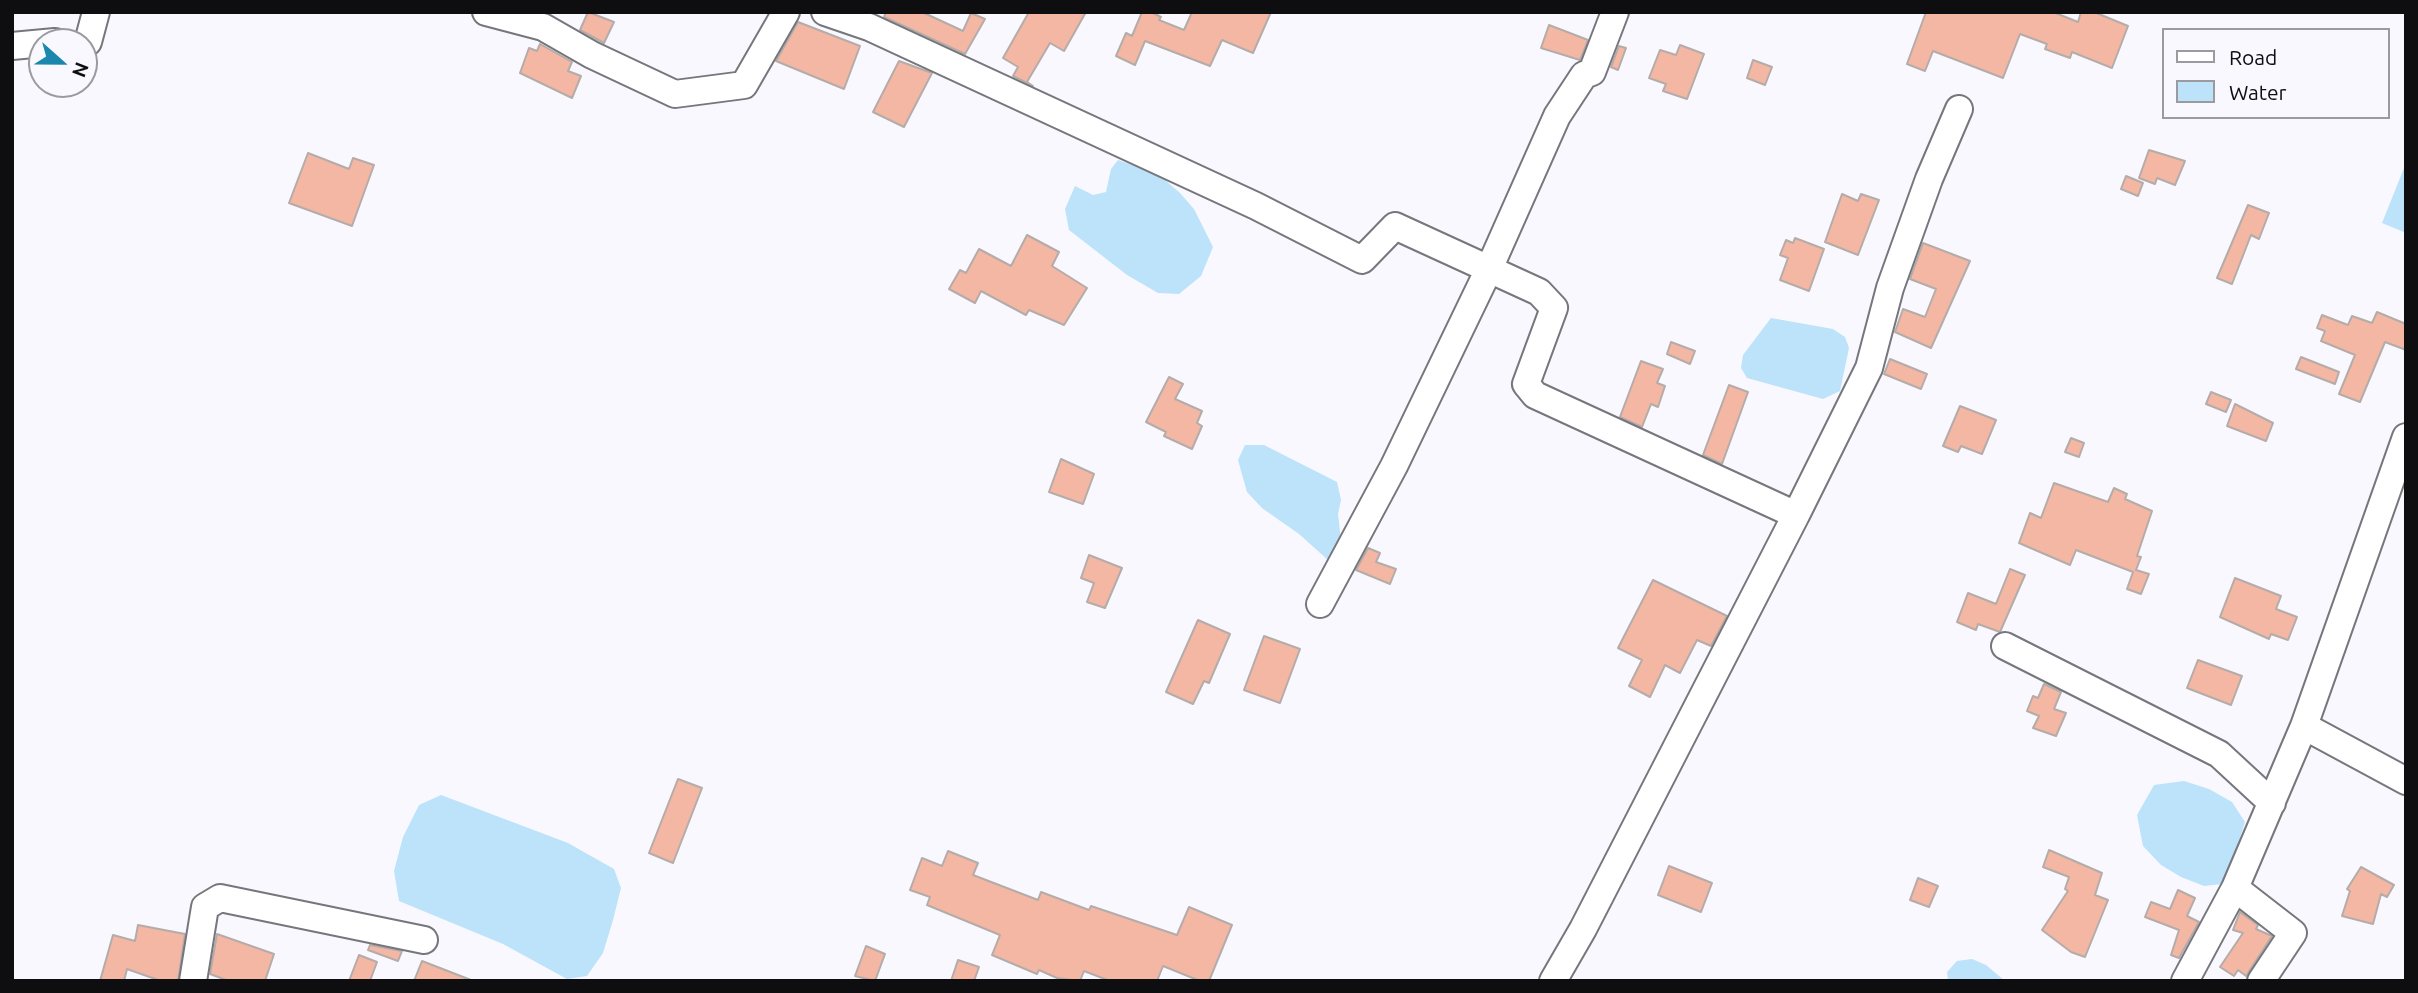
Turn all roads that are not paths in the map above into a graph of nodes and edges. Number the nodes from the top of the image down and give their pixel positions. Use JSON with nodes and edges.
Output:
{"nodes":[{"id":1,"x":486,"y":12,"type":"edge"},
{"id":2,"x":786,"y":12,"type":"edge"},
{"id":3,"x":825,"y":12,"type":"edge"},
{"id":4,"x":1615,"y":12,"type":"edge"},
{"id":5,"x":854,"y":17,"type":"edge"},
{"id":6,"x":1959,"y":109,"type":"dead end"},
{"id":7,"x":1489,"y":269,"type":"junction"},
{"id":8,"x":2406,"y":437,"type":"edge"},
{"id":9,"x":1797,"y":514,"type":"junction"},
{"id":10,"x":1320,"y":604,"type":"dead end"},
{"id":11,"x":2005,"y":646,"type":"dead end"},
{"id":12,"x":2304,"y":726,"type":"junction"},
{"id":13,"x":2406,"y":781,"type":"edge"},
{"id":14,"x":2272,"y":803,"type":"junction"},
{"id":15,"x":2235,"y":888,"type":"junction"},
{"id":16,"x":424,"y":940,"type":"dead end"},
{"id":17,"x":194,"y":981,"type":"edge"},
{"id":18,"x":1553,"y":981,"type":"edge"},
{"id":19,"x":2185,"y":981,"type":"edge"},
{"id":20,"x":2261,"y":981,"type":"edge"}],
"edges":[{"from":1,"to":2,"type":"street"},
{"from":3,"to":5,"type":"street"},
{"from":4,"to":7,"type":"street"},
{"from":5,"to":7,"type":"street"},
{"from":6,"to":9,"type":"street"},
{"from":7,"to":9,"type":"street"},
{"from":7,"to":10,"type":"street"},
{"from":8,"to":12,"type":"street"},
{"from":9,"to":18,"type":"street"},
{"from":11,"to":14,"type":"street"},
{"from":12,"to":13,"type":"street"},
{"from":12,"to":14,"type":"street"},
{"from":14,"to":15,"type":"street"},
{"from":15,"to":19,"type":"street"},
{"from":15,"to":20,"type":"street"},
{"from":16,"to":17,"type":"street"}]}
